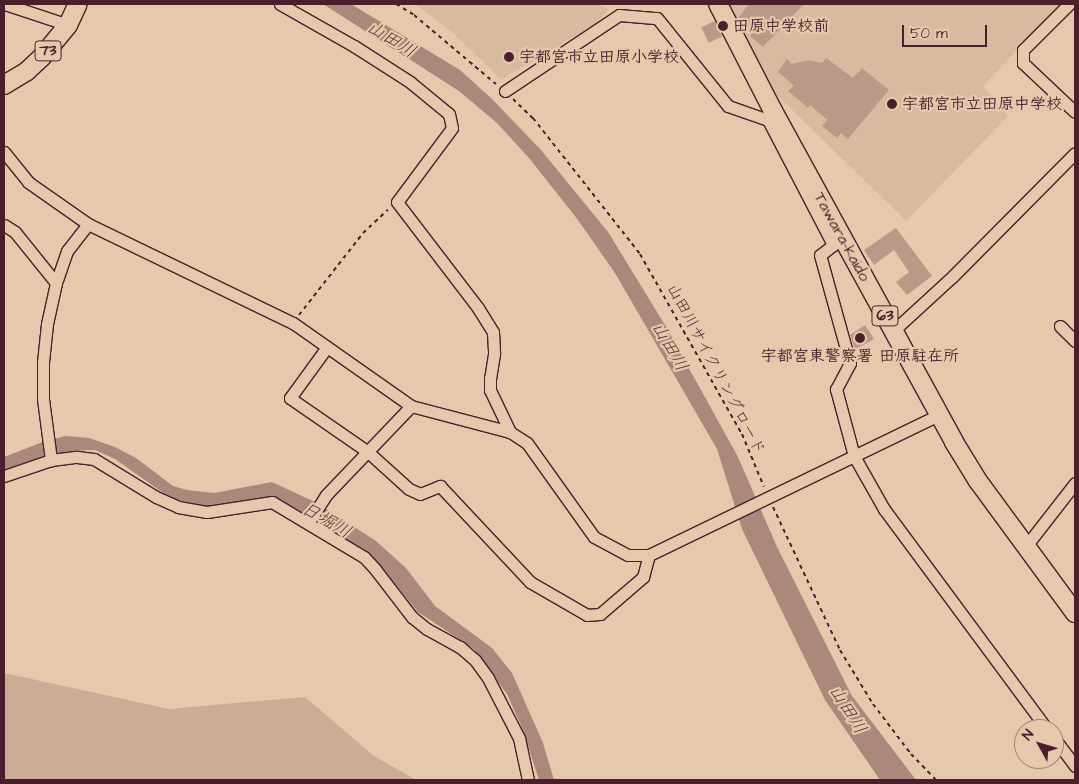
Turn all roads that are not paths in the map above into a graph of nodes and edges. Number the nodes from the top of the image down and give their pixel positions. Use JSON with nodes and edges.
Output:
{"nodes":[{"id":1,"x":5,"y":4,"type":"edge"},
{"id":2,"x":78,"y":4,"type":"edge"},
{"id":3,"x":280,"y":4,"type":"edge"},
{"id":4,"x":718,"y":4,"type":"edge"},
{"id":5,"x":1069,"y":4,"type":"edge"},
{"id":6,"x":68,"y":25,"type":"junction"},
{"id":7,"x":4,"y":85,"type":"edge"},
{"id":8,"x":505,"y":91,"type":"road end"},
{"id":9,"x":1075,"y":112,"type":"edge"},
{"id":10,"x":4,"y":152,"type":"edge"},
{"id":11,"x":1075,"y":152,"type":"edge"},
{"id":12,"x":88,"y":224,"type":"junction"},
{"id":13,"x":4,"y":225,"type":"edge"},
{"id":14,"x":56,"y":283,"type":"junction"},
{"id":15,"x":1060,"y":326,"type":"dead end"},
{"id":16,"x":893,"y":331,"type":"junction"},
{"id":17,"x":1075,"y":341,"type":"edge"},
{"id":18,"x":326,"y":346,"type":"junction"},
{"id":19,"x":411,"y":406,"type":"junction"},
{"id":20,"x":938,"y":415,"type":"junction"},
{"id":21,"x":510,"y":432,"type":"junction"},
{"id":22,"x":368,"y":452,"type":"junction"},
{"id":23,"x":854,"y":456,"type":"junction"},
{"id":24,"x":51,"y":460,"type":"junction"},
{"id":25,"x":4,"y":476,"type":"edge"},
{"id":26,"x":1075,"y":483,"type":"edge"},
{"id":27,"x":308,"y":523,"type":"junction"},
{"id":28,"x":1026,"y":546,"type":"junction"},
{"id":29,"x":649,"y":555,"type":"junction"},
{"id":30,"x":1075,"y":613,"type":"edge"},
{"id":31,"x":1040,"y":719,"type":"edge"},
{"id":32,"x":1064,"y":751,"type":"edge"},
{"id":33,"x":1075,"y":766,"type":"edge"},
{"id":34,"x":528,"y":780,"type":"edge"}],
"edges":[{"from":1,"to":6,"type":"street"},
{"from":2,"to":6,"type":"main road","number":"73"},
{"from":3,"to":21,"type":"street"},
{"from":4,"to":16,"type":"main road","name":"Tawara-kaido","number":"63"},
{"from":5,"to":9,"type":"street"},
{"from":6,"to":7,"type":"main road","number":"73"},
{"from":8,"to":23,"type":"street"},
{"from":10,"to":12,"type":"street"},
{"from":11,"to":16,"type":"street"},
{"from":12,"to":14,"type":"street"},
{"from":12,"to":18,"type":"street"},
{"from":13,"to":14,"type":"street"},
{"from":14,"to":24,"type":"street"},
{"from":15,"to":17,"type":"street"},
{"from":16,"to":20,"type":"main road","name":"Tawara-kaido","number":"63"},
{"from":18,"to":19,"type":"street"},
{"from":18,"to":22,"type":"street"},
{"from":19,"to":21,"type":"street"},
{"from":19,"to":22,"type":"street"},
{"from":20,"to":23,"type":"street"},
{"from":20,"to":28,"type":"main road","name":"Tawara-kaido","number":"63"},
{"from":21,"to":29,"type":"street"},
{"from":22,"to":27,"type":"street"},
{"from":22,"to":29,"type":"street"},
{"from":23,"to":29,"type":"street"},
{"from":23,"to":31,"type":"street"},
{"from":24,"to":25,"type":"street"},
{"from":24,"to":27,"type":"street"},
{"from":26,"to":28,"type":"street"},
{"from":27,"to":34,"type":"street"},
{"from":28,"to":30,"type":"main road","name":"Tawara-kaido","number":"63"},
{"from":32,"to":33,"type":"street"}]}
